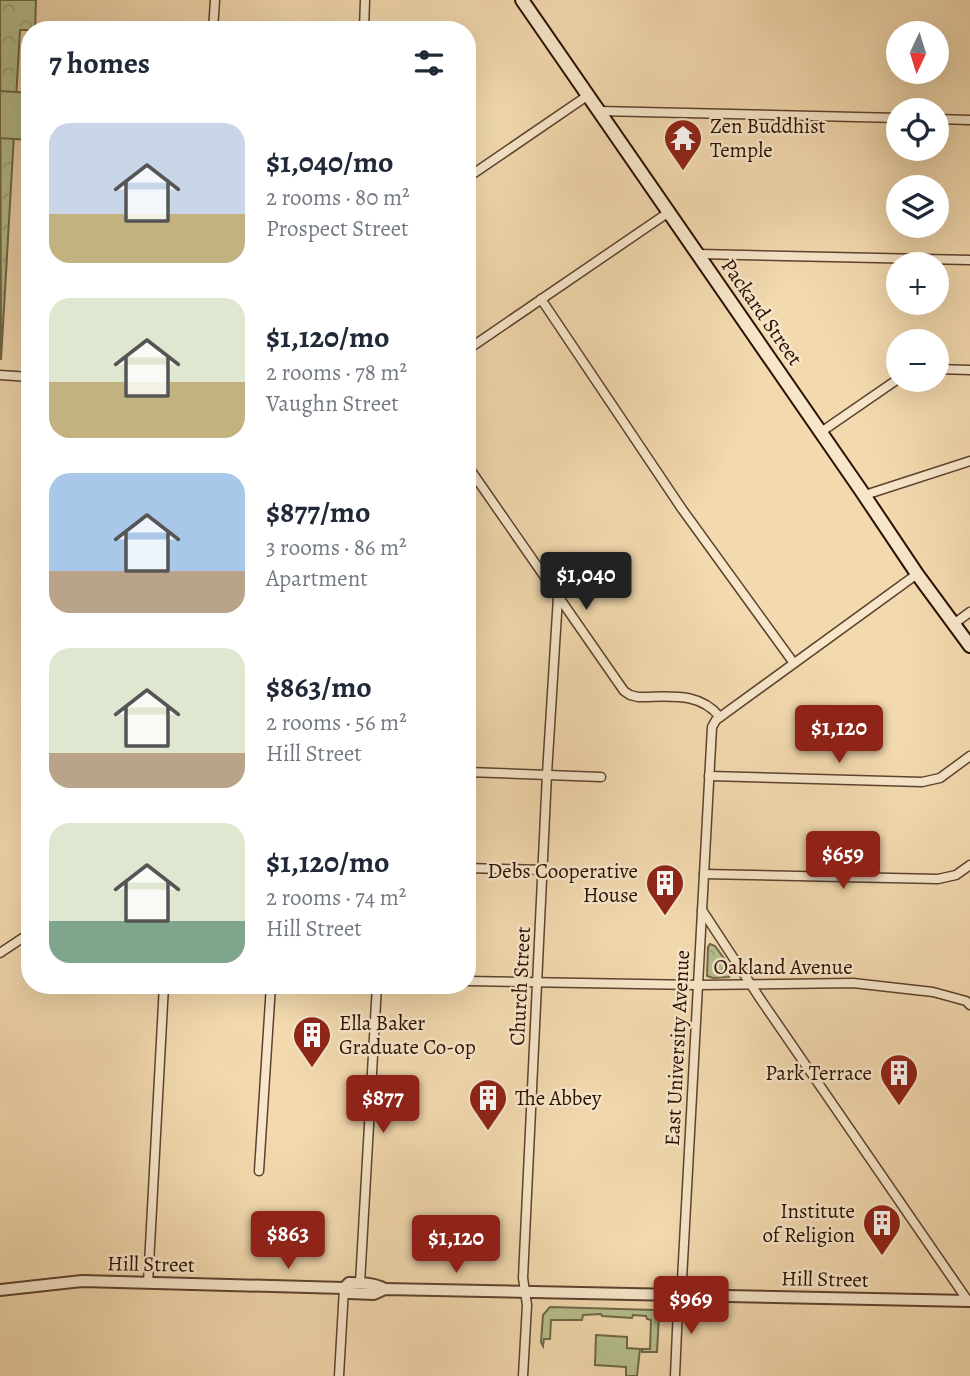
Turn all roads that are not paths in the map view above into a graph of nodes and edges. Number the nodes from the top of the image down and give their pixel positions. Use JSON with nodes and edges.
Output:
{"nodes":[{"id":1,"x":215,"y":0,"type":"edge"},
{"id":2,"x":365,"y":0,"type":"edge"},
{"id":3,"x":522,"y":0,"type":"edge"},
{"id":4,"x":214,"y":21,"type":"edge"},
{"id":5,"x":364,"y":21,"type":"edge"},
{"id":6,"x":587,"y":96,"type":"junction"},
{"id":7,"x":598,"y":111,"type":"junction"},
{"id":8,"x":886,"y":118,"type":"edge"},
{"id":9,"x":949,"y":119,"type":"edge"},
{"id":10,"x":970,"y":120,"type":"edge"},
{"id":11,"x":476,"y":172,"type":"edge"},
{"id":12,"x":669,"y":212,"type":"junction"},
{"id":13,"x":699,"y":254,"type":"junction"},
{"id":14,"x":970,"y":260,"type":"edge"},
{"id":15,"x":541,"y":299,"type":"junction"},
{"id":16,"x":476,"y":344,"type":"edge"},
{"id":17,"x":949,"y":369,"type":"edge"},
{"id":18,"x":970,"y":370,"type":"edge"},
{"id":19,"x":0,"y":375,"type":"edge"},
{"id":20,"x":21,"y":376,"type":"edge"},
{"id":21,"x":886,"y":387,"type":"edge"},
{"id":22,"x":821,"y":432,"type":"junction"},
{"id":23,"x":970,"y":461,"type":"edge"},
{"id":24,"x":476,"y":478,"type":"edge"},
{"id":25,"x":865,"y":495,"type":"junction"},
{"id":26,"x":917,"y":574,"type":"junction"},
{"id":27,"x":558,"y":597,"type":"junction"},
{"id":28,"x":970,"y":612,"type":"edge"},
{"id":29,"x":955,"y":624,"type":"junction"},
{"id":30,"x":970,"y":646,"type":"edge"},
{"id":31,"x":793,"y":662,"type":"junction"},
{"id":32,"x":720,"y":717,"type":"junction"},
{"id":33,"x":970,"y":756,"type":"edge"},
{"id":34,"x":476,"y":772,"type":"edge"},
{"id":35,"x":547,"y":774,"type":"junction"},
{"id":36,"x":709,"y":776,"type":"junction"},
{"id":37,"x":601,"y":777,"type":"dead end"},
{"id":38,"x":970,"y":865,"type":"edge"},
{"id":39,"x":476,"y":868,"type":"edge"},
{"id":40,"x":543,"y":870,"type":"junction"},
{"id":41,"x":704,"y":874,"type":"junction"},
{"id":42,"x":702,"y":909,"type":"junction"},
{"id":43,"x":21,"y":939,"type":"edge"},
{"id":44,"x":0,"y":953,"type":"edge"},
{"id":45,"x":476,"y":981,"type":"edge"},
{"id":46,"x":537,"y":982,"type":"junction"},
{"id":47,"x":750,"y":984,"type":"junction"},
{"id":48,"x":698,"y":985,"type":"junction"},
{"id":49,"x":164,"y":994,"type":"edge"},
{"id":50,"x":270,"y":994,"type":"edge"},
{"id":51,"x":376,"y":994,"type":"edge"},
{"id":52,"x":969,"y":1001,"type":"edge"},
{"id":53,"x":259,"y":1171,"type":"dead end"},
{"id":54,"x":148,"y":1283,"type":"junction"},
{"id":55,"x":360,"y":1283,"type":"junction"},
{"id":56,"x":385,"y":1289,"type":"junction"},
{"id":57,"x":0,"y":1290,"type":"edge"},
{"id":58,"x":346,"y":1291,"type":"junction"},
{"id":59,"x":525,"y":1292,"type":"junction"},
{"id":60,"x":680,"y":1294,"type":"junction"},
{"id":61,"x":969,"y":1301,"type":"edge"},
{"id":62,"x":339,"y":1376,"type":"edge"},
{"id":63,"x":523,"y":1376,"type":"edge"},
{"id":64,"x":675,"y":1376,"type":"edge"}],
"edges":[{"from":1,"to":4,"type":"street"},
{"from":2,"to":5,"type":"street"},
{"from":3,"to":6,"type":"main road","name":"Packard Street"},
{"from":6,"to":7,"type":"main road","name":"Packard Street"},
{"from":6,"to":11,"type":"street"},
{"from":7,"to":8,"type":"street"},
{"from":7,"to":12,"type":"main road","name":"Packard Street"},
{"from":9,"to":10,"type":"street"},
{"from":12,"to":13,"type":"main road","name":"Packard Street"},
{"from":12,"to":15,"type":"street"},
{"from":13,"to":14,"type":"street"},
{"from":13,"to":22,"type":"main road","name":"Packard Street"},
{"from":15,"to":16,"type":"street"},
{"from":15,"to":31,"type":"street"},
{"from":17,"to":18,"type":"street"},
{"from":19,"to":20,"type":"street"},
{"from":21,"to":22,"type":"street"},
{"from":22,"to":25,"type":"main road","name":"Packard Street"},
{"from":23,"to":25,"type":"street"},
{"from":24,"to":27,"type":"street"},
{"from":25,"to":26,"type":"main road","name":"Packard Street"},
{"from":26,"to":29,"type":"main road","name":"Packard Street"},
{"from":26,"to":31,"type":"street"},
{"from":27,"to":32,"type":"street"},
{"from":27,"to":35,"type":"street","name":"Church Street"},
{"from":28,"to":29,"type":"street"},
{"from":29,"to":30,"type":"main road","name":"Packard Street"},
{"from":31,"to":32,"type":"street"},
{"from":32,"to":36,"type":"street","name":"East University Avenue"},
{"from":33,"to":36,"type":"street"},
{"from":34,"to":35,"type":"street"},
{"from":35,"to":37,"type":"street"},
{"from":35,"to":40,"type":"street","name":"Church Street"},
{"from":36,"to":41,"type":"street","name":"East University Avenue"},
{"from":38,"to":41,"type":"street"},
{"from":39,"to":40,"type":"street"},
{"from":40,"to":46,"type":"street","name":"Church Street"},
{"from":41,"to":42,"type":"street","name":"East University Avenue"},
{"from":42,"to":47,"type":"street"},
{"from":42,"to":48,"type":"street","name":"East University Avenue"},
{"from":43,"to":44,"type":"street"},
{"from":45,"to":46,"type":"street","name":"Oakland Avenue"},
{"from":46,"to":48,"type":"street","name":"Oakland Avenue"},
{"from":46,"to":59,"type":"street","name":"Church Street"},
{"from":47,"to":48,"type":"street","name":"Oakland Avenue"},
{"from":47,"to":52,"type":"street","name":"Oakland Avenue"},
{"from":47,"to":61,"type":"street"},
{"from":48,"to":60,"type":"street","name":"East University Avenue"},
{"from":49,"to":54,"type":"street"},
{"from":50,"to":53,"type":"street"},
{"from":51,"to":55,"type":"street"},
{"from":54,"to":57,"type":"street","name":"Hill Street"},
{"from":54,"to":58,"type":"street","name":"Hill Street"},
{"from":55,"to":56,"type":"street","name":"Hill Street"},
{"from":55,"to":58,"type":"street","name":"Hill Street"},
{"from":56,"to":58,"type":"street","name":"Hill Street"},
{"from":56,"to":59,"type":"street","name":"Hill Street"},
{"from":58,"to":62,"type":"street"},
{"from":59,"to":60,"type":"street","name":"Hill Street"},
{"from":59,"to":63,"type":"street","name":"Church Street"},
{"from":60,"to":61,"type":"street","name":"Hill Street"},
{"from":60,"to":64,"type":"street","name":"East University Avenue"}]}
